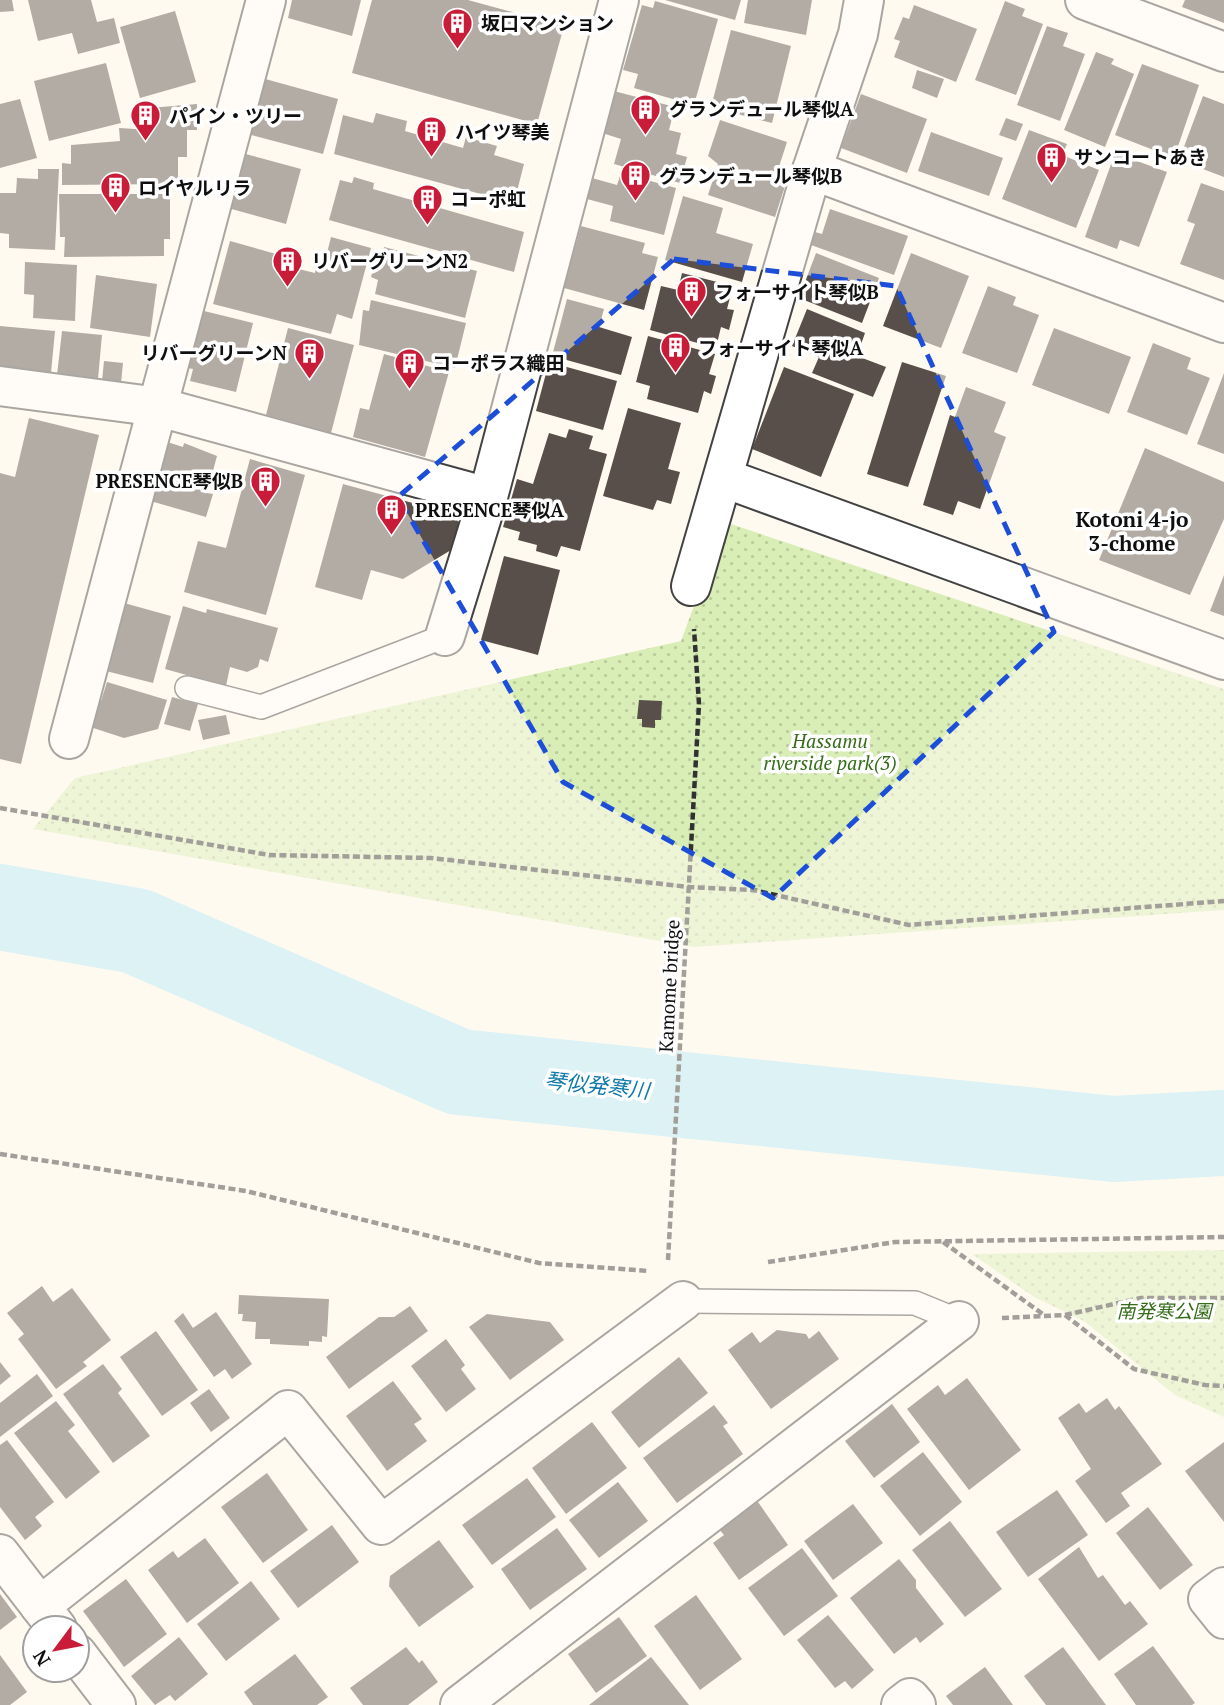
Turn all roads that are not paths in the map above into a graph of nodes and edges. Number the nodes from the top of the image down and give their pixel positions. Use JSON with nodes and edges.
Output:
{"nodes":[{"id":1,"x":266,"y":0,"type":"edge"},
{"id":2,"x":619,"y":0,"type":"edge"},
{"id":3,"x":864,"y":0,"type":"edge"},
{"id":4,"x":1084,"y":0,"type":"edge"},
{"id":5,"x":1224,"y":52,"type":"edge"},
{"id":6,"x":812,"y":170,"type":"junction"},
{"id":7,"x":1224,"y":323,"type":"edge"},
{"id":8,"x":0,"y":386,"type":"edge"},
{"id":9,"x":159,"y":407,"type":"junction"},
{"id":10,"x":724,"y":478,"type":"junction"},
{"id":11,"x":488,"y":497,"type":"junction"},
{"id":12,"x":691,"y":586,"type":"road end"},
{"id":13,"x":445,"y":636,"type":"joint"},
{"id":14,"x":1224,"y":660,"type":"edge"},
{"id":15,"x":187,"y":688,"type":"dead end"},
{"id":16,"x":69,"y":739,"type":"dead end"},
{"id":17,"x":683,"y":1301,"type":"joint"},
{"id":18,"x":959,"y":1321,"type":"joint"},
{"id":19,"x":0,"y":1554,"type":"edge"},
{"id":20,"x":1224,"y":1587,"type":"edge"},
{"id":21,"x":47,"y":1614,"type":"edge"},
{"id":22,"x":52,"y":1614,"type":"edge"},
{"id":23,"x":1224,"y":1619,"type":"edge"},
{"id":24,"x":91,"y":1672,"type":"edge"},
{"id":25,"x":116,"y":1705,"type":"edge"},
{"id":26,"x":460,"y":1705,"type":"edge"},
{"id":27,"x":901,"y":1705,"type":"edge"},
{"id":28,"x":916,"y":1705,"type":"edge"}],
"edges":[{"from":1,"to":9,"type":"street"},
{"from":2,"to":11,"type":"street"},
{"from":3,"to":6,"type":"street"},
{"from":4,"to":5,"type":"street"},
{"from":6,"to":7,"type":"street"},
{"from":6,"to":10,"type":"street"},
{"from":8,"to":9,"type":"street"},
{"from":9,"to":11,"type":"street"},
{"from":9,"to":16,"type":"street"},
{"from":10,"to":12,"type":"street"},
{"from":10,"to":14,"type":"street"},
{"from":11,"to":13,"type":"street"},
{"from":13,"to":15,"type":"lane"},
{"from":17,"to":18,"type":"lane"},
{"from":17,"to":22,"type":"street"},
{"from":18,"to":26,"type":"street"},
{"from":19,"to":21,"type":"street"},
{"from":20,"to":23,"type":"street"},
{"from":24,"to":25,"type":"street"},
{"from":27,"to":28,"type":"street"}]}
